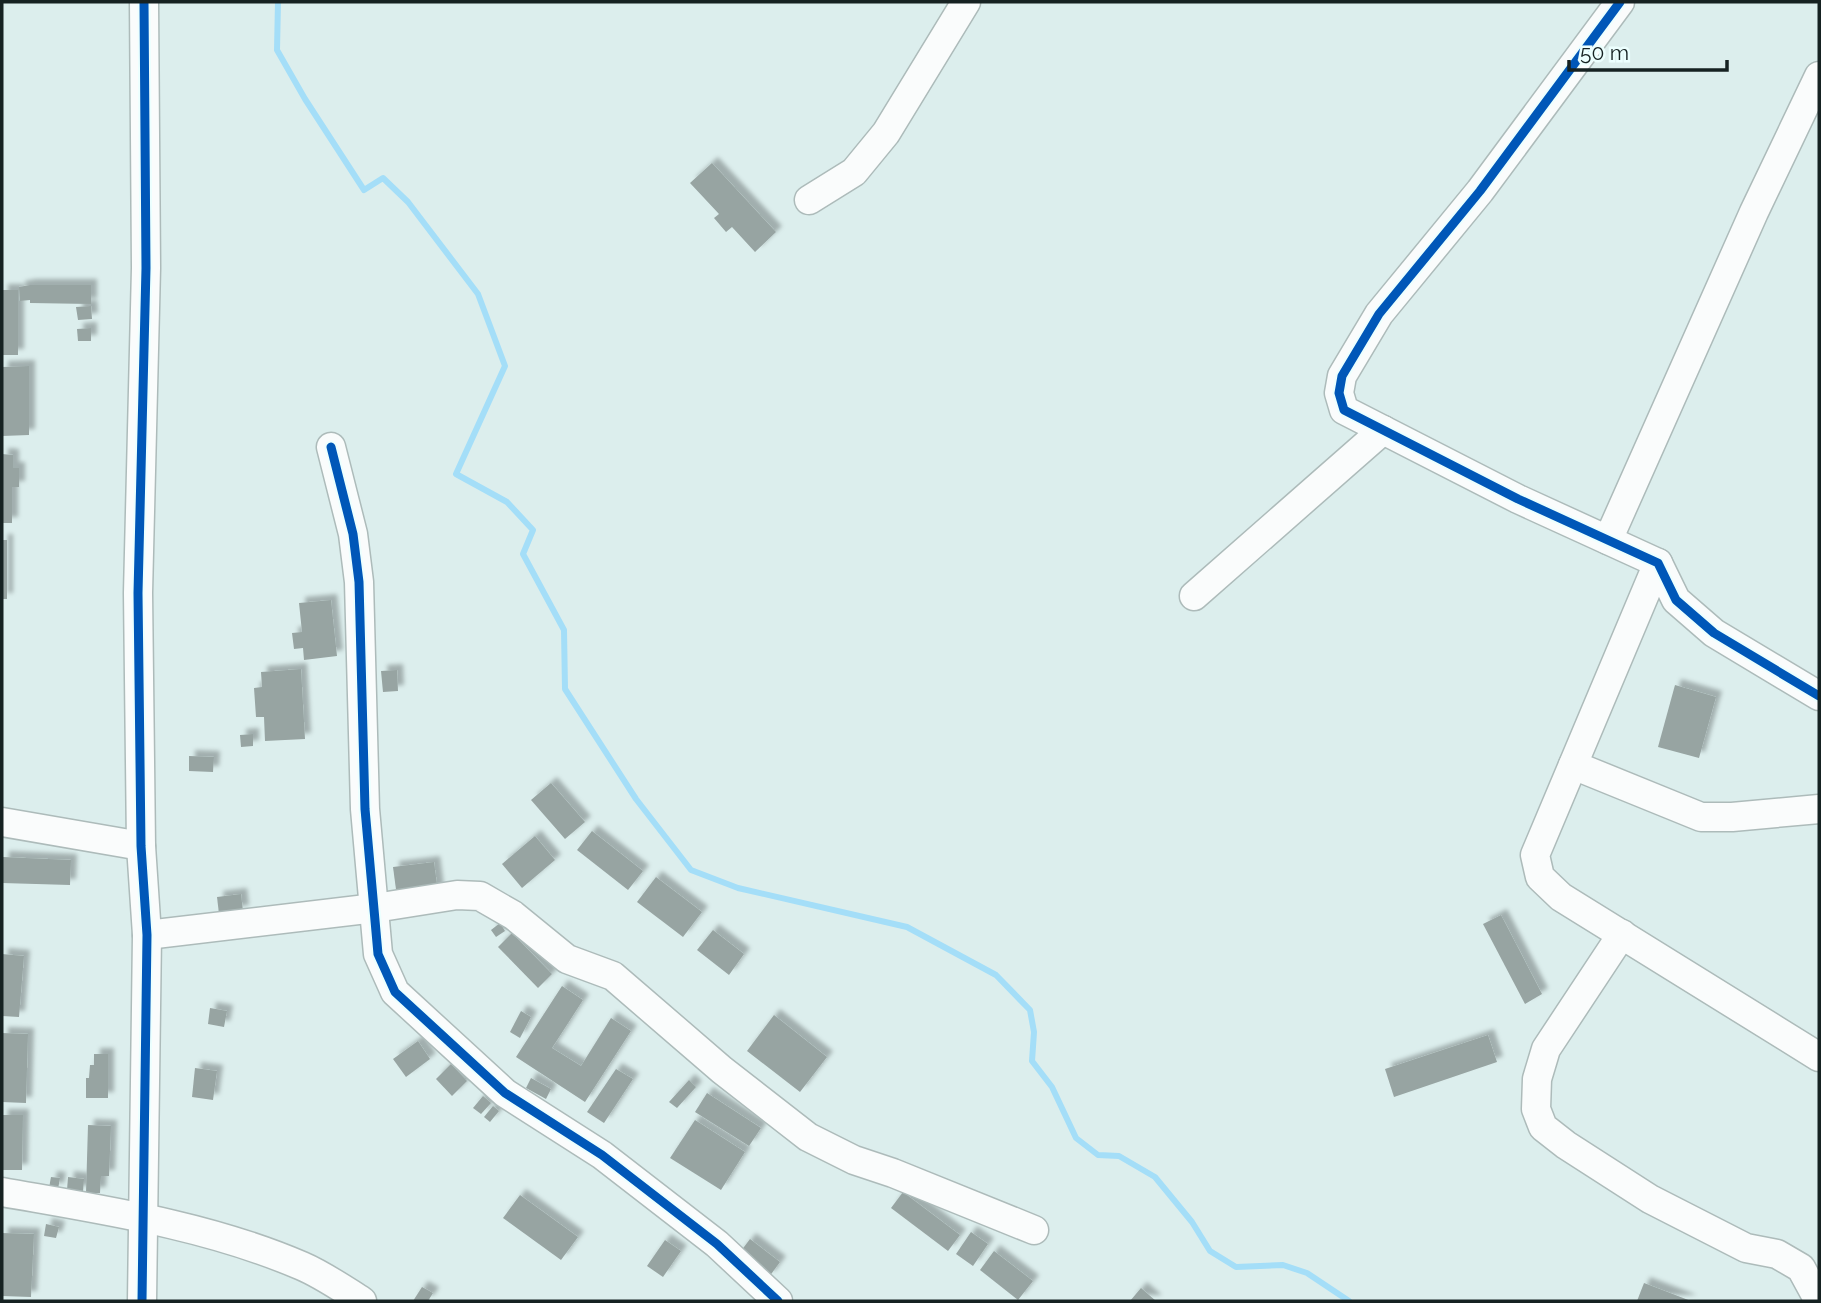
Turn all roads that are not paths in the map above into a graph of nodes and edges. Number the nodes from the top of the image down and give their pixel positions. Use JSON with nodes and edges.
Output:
{"nodes":[{"id":1,"x":144,"y":2,"type":"edge"},
{"id":2,"x":965,"y":2,"type":"edge"},
{"id":3,"x":1620,"y":2,"type":"edge"},
{"id":4,"x":1819,"y":76,"type":"edge"},
{"id":5,"x":809,"y":200,"type":"dead end"},
{"id":6,"x":1383,"y":430,"type":"junction"},
{"id":7,"x":331,"y":447,"type":"dead end"},
{"id":8,"x":1608,"y":540,"type":"junction"},
{"id":9,"x":1658,"y":563,"type":"junction"},
{"id":10,"x":1194,"y":596,"type":"dead end"},
{"id":11,"x":1816,"y":684,"type":"edge"},
{"id":12,"x":1573,"y":765,"type":"junction"},
{"id":13,"x":1819,"y":808,"type":"edge"},
{"id":14,"x":2,"y":821,"type":"edge"},
{"id":15,"x":141,"y":846,"type":"junction"},
{"id":16,"x":374,"y":908,"type":"junction"},
{"id":17,"x":1622,"y":934,"type":"junction"},
{"id":18,"x":147,"y":935,"type":"junction"},
{"id":19,"x":1819,"y":1058,"type":"edge"},
{"id":20,"x":2,"y":1192,"type":"edge"},
{"id":21,"x":142,"y":1216,"type":"junction"},
{"id":22,"x":1034,"y":1230,"type":"dead end"},
{"id":23,"x":336,"y":1293,"type":"edge"},
{"id":24,"x":142,"y":1301,"type":"edge"},
{"id":25,"x":362,"y":1301,"type":"edge"},
{"id":26,"x":778,"y":1301,"type":"edge"},
{"id":27,"x":1819,"y":1301,"type":"edge"}],
"edges":[{"from":1,"to":15,"type":"street"},
{"from":2,"to":5,"type":"street"},
{"from":3,"to":6,"type":"street"},
{"from":4,"to":8,"type":"street"},
{"from":6,"to":8,"type":"street"},
{"from":6,"to":10,"type":"street"},
{"from":7,"to":16,"type":"street"},
{"from":8,"to":9,"type":"street"},
{"from":9,"to":11,"type":"street"},
{"from":9,"to":12,"type":"street"},
{"from":12,"to":13,"type":"street"},
{"from":12,"to":17,"type":"street"},
{"from":14,"to":15,"type":"street"},
{"from":15,"to":18,"type":"street"},
{"from":16,"to":18,"type":"street"},
{"from":16,"to":22,"type":"street"},
{"from":16,"to":26,"type":"street"},
{"from":17,"to":19,"type":"street"},
{"from":17,"to":27,"type":"street"},
{"from":18,"to":21,"type":"street"},
{"from":20,"to":21,"type":"street"},
{"from":21,"to":23,"type":"street"},
{"from":21,"to":24,"type":"street"},
{"from":23,"to":25,"type":"street"}]}
